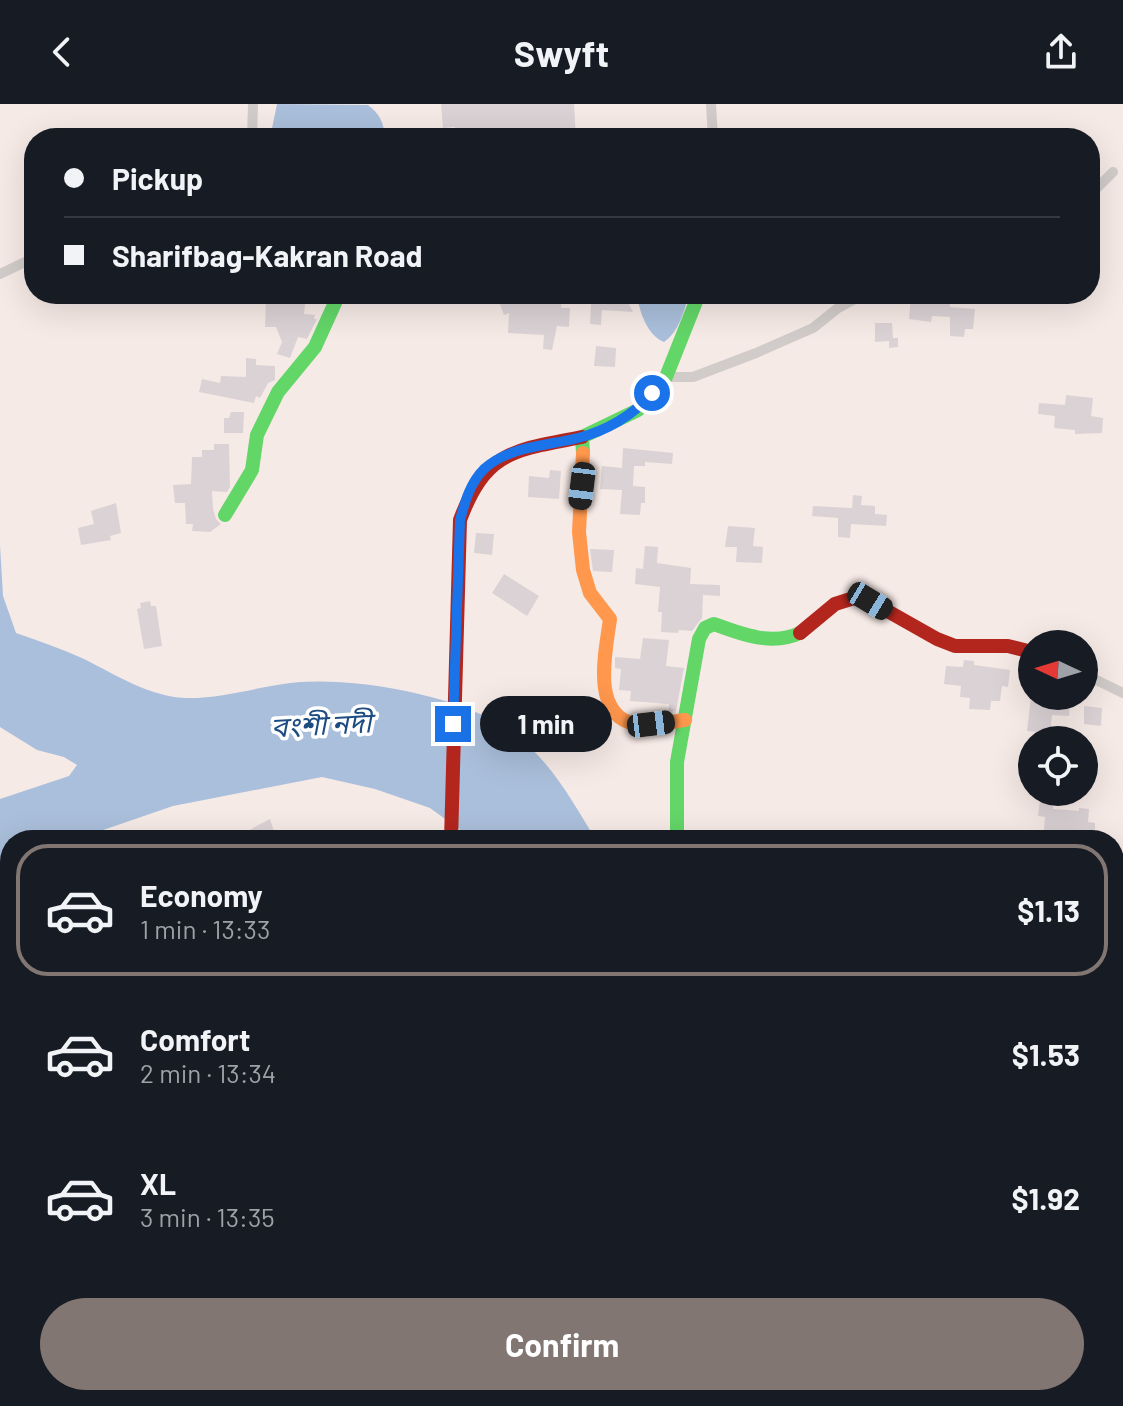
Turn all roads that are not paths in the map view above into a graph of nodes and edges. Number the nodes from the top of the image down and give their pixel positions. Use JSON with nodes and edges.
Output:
{"nodes":[{"id":1,"x":253,"y":104,"type":"edge"},
{"id":2,"x":711,"y":104,"type":"edge"},
{"id":3,"x":252,"y":128,"type":"edge"},
{"id":4,"x":712,"y":128,"type":"edge"},
{"id":5,"x":1113,"y":172,"type":"dead end"},
{"id":6,"x":1100,"y":185,"type":"edge"},
{"id":7,"x":24,"y":264,"type":"edge"},
{"id":8,"x":0,"y":274,"type":"edge"},
{"id":9,"x":334,"y":304,"type":"edge"},
{"id":10,"x":695,"y":304,"type":"edge"},
{"id":11,"x":845,"y":304,"type":"edge"},
{"id":12,"x":666,"y":377,"type":"junction"},
{"id":13,"x":582,"y":437,"type":"junction"},
{"id":14,"x":225,"y":515,"type":"dead end"},
{"id":15,"x":1018,"y":648,"type":"edge"},
{"id":16,"x":1098,"y":681,"type":"edge"},
{"id":17,"x":1123,"y":693,"type":"edge"},
{"id":18,"x":685,"y":720,"type":"junction"},
{"id":19,"x":451,"y":830,"type":"edge"},
{"id":20,"x":677,"y":830,"type":"edge"}],
"edges":[{"from":1,"to":3,"type":"street"},
{"from":2,"to":4,"type":"street"},
{"from":5,"to":6,"type":"street"},
{"from":7,"to":8,"type":"street"},
{"from":9,"to":14,"type":"street"},
{"from":10,"to":12,"type":"street"},
{"from":11,"to":12,"type":"street"},
{"from":12,"to":13,"type":"street"},
{"from":13,"to":18,"type":"street"},
{"from":13,"to":19,"type":"street"},
{"from":15,"to":18,"type":"street"},
{"from":16,"to":17,"type":"street"},
{"from":18,"to":20,"type":"street"}]}
